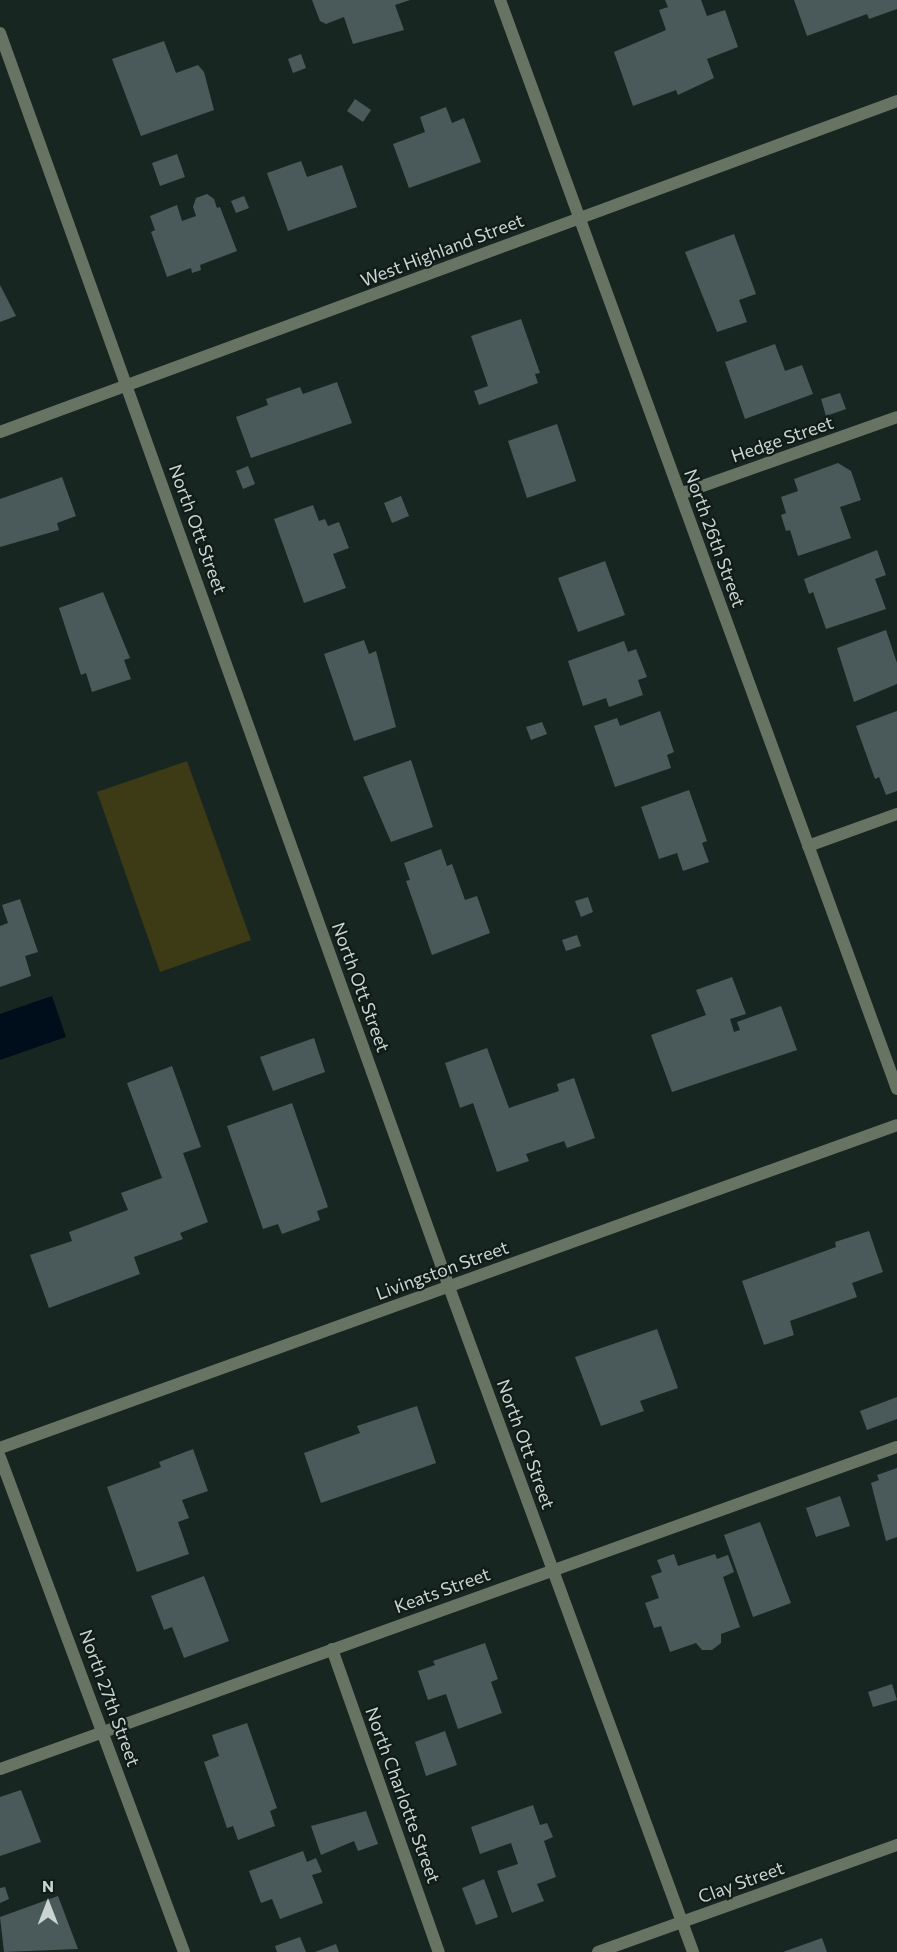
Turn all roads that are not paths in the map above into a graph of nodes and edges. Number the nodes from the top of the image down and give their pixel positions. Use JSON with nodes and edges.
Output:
{"nodes":[{"id":1,"x":500,"y":0,"type":"edge"},
{"id":2,"x":0,"y":33,"type":"edge"},
{"id":3,"x":897,"y":101,"type":"edge"},
{"id":4,"x":579,"y":218,"type":"junction"},
{"id":5,"x":128,"y":387,"type":"junction"},
{"id":6,"x":897,"y":417,"type":"edge"},
{"id":7,"x":0,"y":432,"type":"edge"},
{"id":8,"x":680,"y":494,"type":"junction"},
{"id":9,"x":897,"y":814,"type":"edge"},
{"id":10,"x":808,"y":846,"type":"junction"},
{"id":11,"x":897,"y":1089,"type":"edge"},
{"id":12,"x":897,"y":1125,"type":"edge"},
{"id":13,"x":449,"y":1287,"type":"junction"},
{"id":14,"x":897,"y":1447,"type":"edge"},
{"id":15,"x":0,"y":1448,"type":"edge"},
{"id":16,"x":0,"y":1457,"type":"edge"},
{"id":17,"x":553,"y":1569,"type":"junction"},
{"id":18,"x":332,"y":1649,"type":"junction"},
{"id":19,"x":104,"y":1733,"type":"junction"},
{"id":20,"x":0,"y":1769,"type":"edge"},
{"id":21,"x":897,"y":1845,"type":"edge"},
{"id":22,"x":682,"y":1922,"type":"junction"},
{"id":23,"x":184,"y":1952,"type":"edge"},
{"id":24,"x":439,"y":1952,"type":"edge"},
{"id":25,"x":598,"y":1952,"type":"edge"},
{"id":26,"x":693,"y":1952,"type":"edge"}],
"edges":[{"from":1,"to":4,"type":"street","name":"North 26th Street"},
{"from":2,"to":5,"type":"street","name":"North Ott Street"},
{"from":3,"to":4,"type":"street","name":"West Highland Street"},
{"from":4,"to":5,"type":"street","name":"West Highland Street"},
{"from":4,"to":8,"type":"street","name":"North 26th Street"},
{"from":5,"to":7,"type":"street","name":"West Highland Street"},
{"from":5,"to":13,"type":"street","name":"North Ott Street"},
{"from":6,"to":8,"type":"street","name":"Hedge Street"},
{"from":8,"to":10,"type":"street","name":"North 26th Street"},
{"from":9,"to":10,"type":"street"},
{"from":10,"to":11,"type":"street","name":"North 26th Street"},
{"from":12,"to":13,"type":"street","name":"Livingston Street"},
{"from":13,"to":15,"type":"street","name":"Livingston Street"},
{"from":13,"to":17,"type":"street","name":"North Ott Street"},
{"from":14,"to":17,"type":"street","name":"Keats Street"},
{"from":16,"to":19,"type":"street","name":"North 27th Street"},
{"from":17,"to":18,"type":"street","name":"Keats Street"},
{"from":17,"to":22,"type":"street","name":"North Ott Street"},
{"from":18,"to":19,"type":"street","name":"Keats Street"},
{"from":18,"to":24,"type":"street","name":"North Charlotte Street"},
{"from":19,"to":20,"type":"street","name":"Keats Street"},
{"from":19,"to":23,"type":"street","name":"North 27th Street"},
{"from":21,"to":22,"type":"street","name":"Clay Street"},
{"from":22,"to":25,"type":"street","name":"Clay Street"},
{"from":22,"to":26,"type":"street","name":"North Ott Street"}]}
